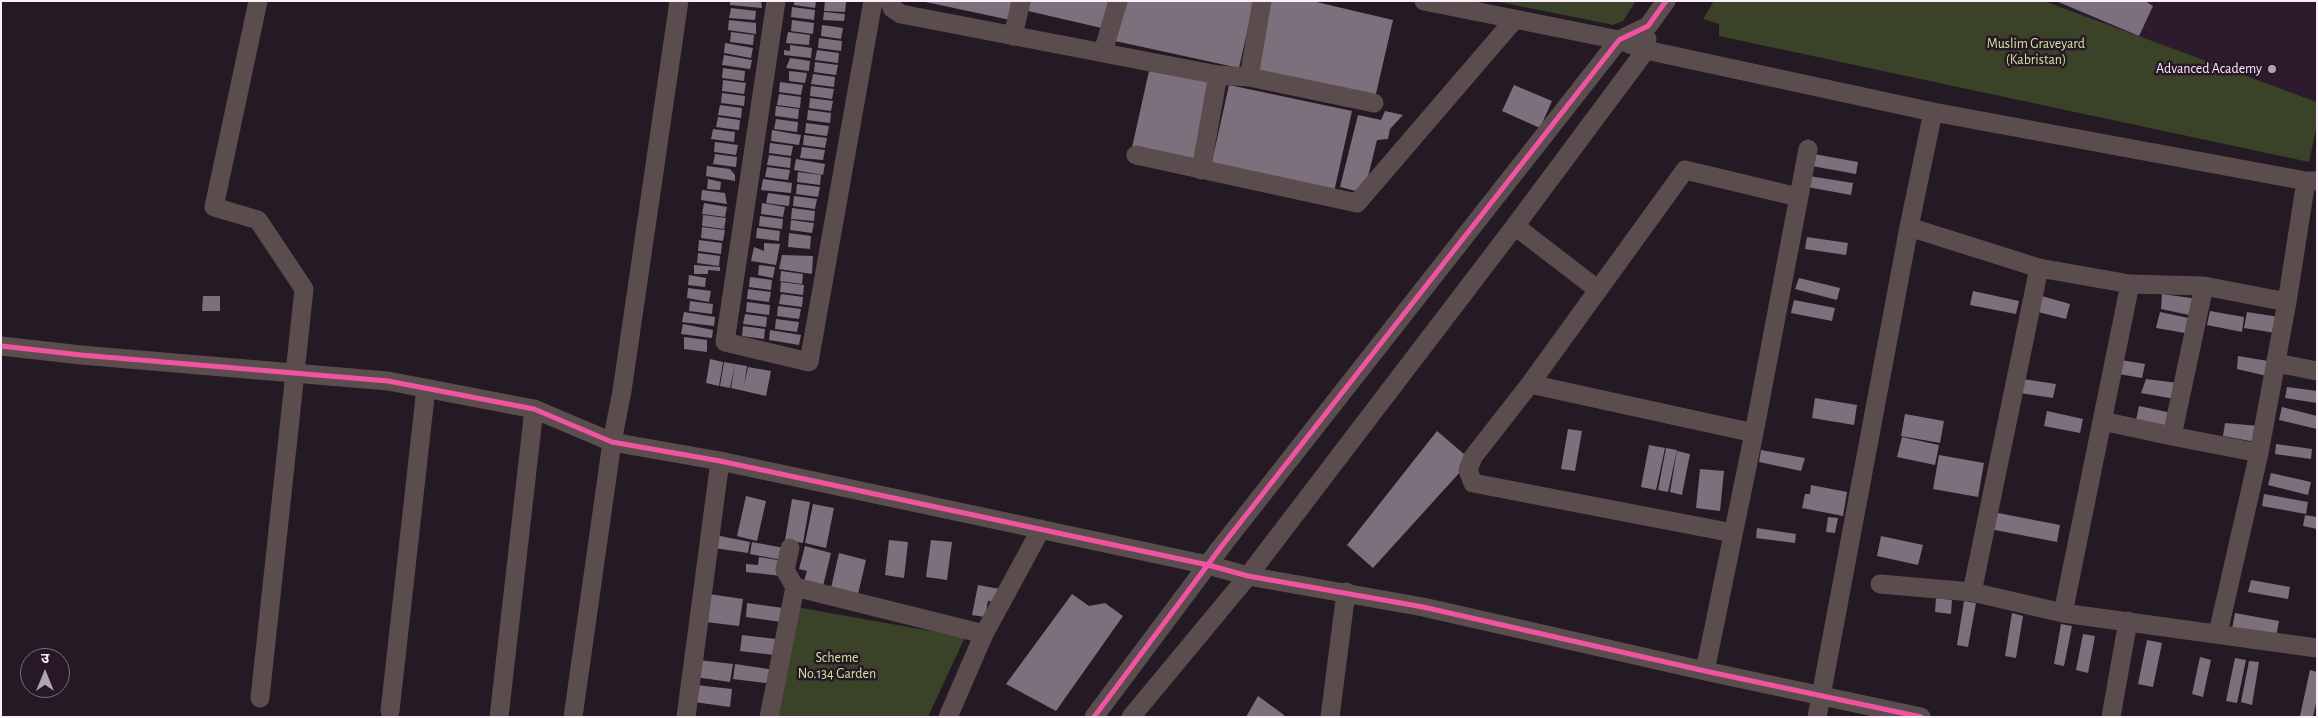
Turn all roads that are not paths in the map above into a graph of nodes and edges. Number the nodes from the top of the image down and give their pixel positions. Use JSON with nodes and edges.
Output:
{"nodes":[{"id":1,"x":258,"y":1,"type":"edge"},
{"id":2,"x":679,"y":1,"type":"edge"},
{"id":3,"x":776,"y":1,"type":"edge"},
{"id":4,"x":873,"y":1,"type":"edge"},
{"id":5,"x":890,"y":1,"type":"edge"},
{"id":6,"x":1021,"y":1,"type":"edge"},
{"id":7,"x":1118,"y":1,"type":"edge"},
{"id":8,"x":1262,"y":1,"type":"edge"},
{"id":9,"x":1424,"y":1,"type":"edge"},
{"id":10,"x":1666,"y":1,"type":"edge"},
{"id":11,"x":1515,"y":19,"type":"junction"},
{"id":12,"x":1648,"y":26,"type":"junction"},
{"id":13,"x":1013,"y":36,"type":"junction"},
{"id":14,"x":1619,"y":40,"type":"junction"},
{"id":15,"x":1646,"y":50,"type":"junction"},
{"id":16,"x":1103,"y":52,"type":"junction"},
{"id":17,"x":1218,"y":74,"type":"junction"},
{"id":18,"x":1249,"y":77,"type":"junction"},
{"id":19,"x":1374,"y":103,"type":"dead end"},
{"id":20,"x":1933,"y":112,"type":"junction"},
{"id":21,"x":1808,"y":149,"type":"dead end"},
{"id":22,"x":1136,"y":155,"type":"dead end"},
{"id":23,"x":1200,"y":170,"type":"junction"},
{"id":24,"x":2311,"y":181,"type":"edge"},
{"id":25,"x":1798,"y":197,"type":"junction"},
{"id":26,"x":1515,"y":226,"type":"junction"},
{"id":27,"x":1909,"y":227,"type":"junction"},
{"id":28,"x":2039,"y":268,"type":"junction"},
{"id":29,"x":2130,"y":284,"type":"junction"},
{"id":30,"x":2204,"y":286,"type":"junction"},
{"id":31,"x":1597,"y":289,"type":"junction"},
{"id":32,"x":2287,"y":302,"type":"junction"},
{"id":33,"x":1,"y":346,"type":"edge"},
{"id":34,"x":2276,"y":363,"type":"junction"},
{"id":35,"x":2317,"y":372,"type":"edge"},
{"id":36,"x":296,"y":373,"type":"junction"},
{"id":37,"x":1530,"y":384,"type":"junction"},
{"id":38,"x":426,"y":388,"type":"junction"},
{"id":39,"x":534,"y":409,"type":"junction"},
{"id":40,"x":2102,"y":421,"type":"junction"},
{"id":41,"x":1754,"y":434,"type":"junction"},
{"id":42,"x":2172,"y":436,"type":"junction"},
{"id":43,"x":612,"y":442,"type":"junction"},
{"id":44,"x":2259,"y":453,"type":"junction"},
{"id":45,"x":720,"y":461,"type":"junction"},
{"id":46,"x":1041,"y":529,"type":"junction"},
{"id":47,"x":1733,"y":533,"type":"junction"},
{"id":48,"x":790,"y":548,"type":"dead end"},
{"id":49,"x":1208,"y":565,"type":"junction"},
{"id":50,"x":1248,"y":576,"type":"junction"},
{"id":51,"x":1880,"y":584,"type":"dead end"},
{"id":52,"x":795,"y":587,"type":"junction"},
{"id":53,"x":1346,"y":592,"type":"junction"},
{"id":54,"x":1972,"y":592,"type":"junction"},
{"id":55,"x":2063,"y":613,"type":"junction"},
{"id":56,"x":2128,"y":621,"type":"junction"},
{"id":57,"x":984,"y":634,"type":"junction"},
{"id":58,"x":2218,"y":634,"type":"junction"},
{"id":59,"x":2317,"y":648,"type":"edge"},
{"id":60,"x":1705,"y":671,"type":"junction"},
{"id":61,"x":1822,"y":695,"type":"junction"},
{"id":62,"x":260,"y":698,"type":"dead end"},
{"id":63,"x":390,"y":711,"type":"dead end"},
{"id":64,"x":499,"y":717,"type":"edge"},
{"id":65,"x":573,"y":717,"type":"edge"},
{"id":66,"x":686,"y":717,"type":"edge"},
{"id":67,"x":769,"y":717,"type":"edge"},
{"id":68,"x":948,"y":717,"type":"edge"},
{"id":69,"x":1094,"y":717,"type":"edge"},
{"id":70,"x":1131,"y":717,"type":"edge"},
{"id":71,"x":1330,"y":717,"type":"edge"},
{"id":72,"x":1817,"y":717,"type":"edge"},
{"id":73,"x":1921,"y":717,"type":"edge"},
{"id":74,"x":2111,"y":717,"type":"edge"}],
"edges":[{"from":1,"to":36,"type":"street"},
{"from":2,"to":43,"type":"street"},
{"from":3,"to":4,"type":"street"},
{"from":5,"to":13,"type":"street"},
{"from":6,"to":13,"type":"street"},
{"from":7,"to":16,"type":"street"},
{"from":8,"to":18,"type":"street"},
{"from":9,"to":11,"type":"street"},
{"from":10,"to":12,"type":"street"},
{"from":11,"to":14,"type":"street"},
{"from":11,"to":23,"type":"street"},
{"from":12,"to":14,"type":"street"},
{"from":12,"to":15,"type":"street"},
{"from":13,"to":16,"type":"street"},
{"from":14,"to":15,"type":"street"},
{"from":14,"to":49,"type":"street"},
{"from":15,"to":20,"type":"street"},
{"from":15,"to":26,"type":"street"},
{"from":16,"to":17,"type":"street"},
{"from":17,"to":18,"type":"street"},
{"from":17,"to":23,"type":"street"},
{"from":18,"to":19,"type":"street"},
{"from":20,"to":24,"type":"street"},
{"from":20,"to":27,"type":"street"},
{"from":21,"to":25,"type":"street"},
{"from":22,"to":23,"type":"street"},
{"from":24,"to":32,"type":"street"},
{"from":25,"to":31,"type":"street"},
{"from":25,"to":41,"type":"street"},
{"from":26,"to":31,"type":"street"},
{"from":26,"to":50,"type":"street"},
{"from":27,"to":28,"type":"street"},
{"from":27,"to":61,"type":"street"},
{"from":28,"to":29,"type":"street"},
{"from":28,"to":54,"type":"street"},
{"from":29,"to":30,"type":"street"},
{"from":29,"to":40,"type":"street"},
{"from":30,"to":32,"type":"street"},
{"from":30,"to":42,"type":"street"},
{"from":31,"to":37,"type":"street"},
{"from":32,"to":34,"type":"street"},
{"from":33,"to":36,"type":"street"},
{"from":34,"to":35,"type":"street"},
{"from":34,"to":44,"type":"street"},
{"from":36,"to":38,"type":"street"},
{"from":36,"to":62,"type":"street"},
{"from":37,"to":41,"type":"street"},
{"from":37,"to":47,"type":"street"},
{"from":38,"to":39,"type":"street"},
{"from":38,"to":63,"type":"street"},
{"from":39,"to":43,"type":"street"},
{"from":39,"to":64,"type":"street"},
{"from":40,"to":42,"type":"street"},
{"from":40,"to":55,"type":"street"},
{"from":41,"to":47,"type":"street"},
{"from":42,"to":44,"type":"street"},
{"from":43,"to":45,"type":"street"},
{"from":43,"to":65,"type":"street"},
{"from":44,"to":58,"type":"street"},
{"from":45,"to":46,"type":"street"},
{"from":45,"to":66,"type":"street"},
{"from":46,"to":49,"type":"street"},
{"from":46,"to":57,"type":"street"},
{"from":47,"to":60,"type":"street"},
{"from":48,"to":52,"type":"street"},
{"from":49,"to":50,"type":"street"},
{"from":49,"to":69,"type":"street"},
{"from":50,"to":53,"type":"street"},
{"from":50,"to":70,"type":"street"},
{"from":51,"to":54,"type":"street"},
{"from":52,"to":57,"type":"street"},
{"from":52,"to":67,"type":"street"},
{"from":53,"to":60,"type":"street"},
{"from":53,"to":71,"type":"street"},
{"from":54,"to":55,"type":"street"},
{"from":55,"to":56,"type":"street"},
{"from":56,"to":58,"type":"street"},
{"from":56,"to":74,"type":"street"},
{"from":57,"to":68,"type":"street"},
{"from":58,"to":59,"type":"street"},
{"from":60,"to":61,"type":"street"},
{"from":61,"to":72,"type":"street"},
{"from":61,"to":73,"type":"street"}]}
